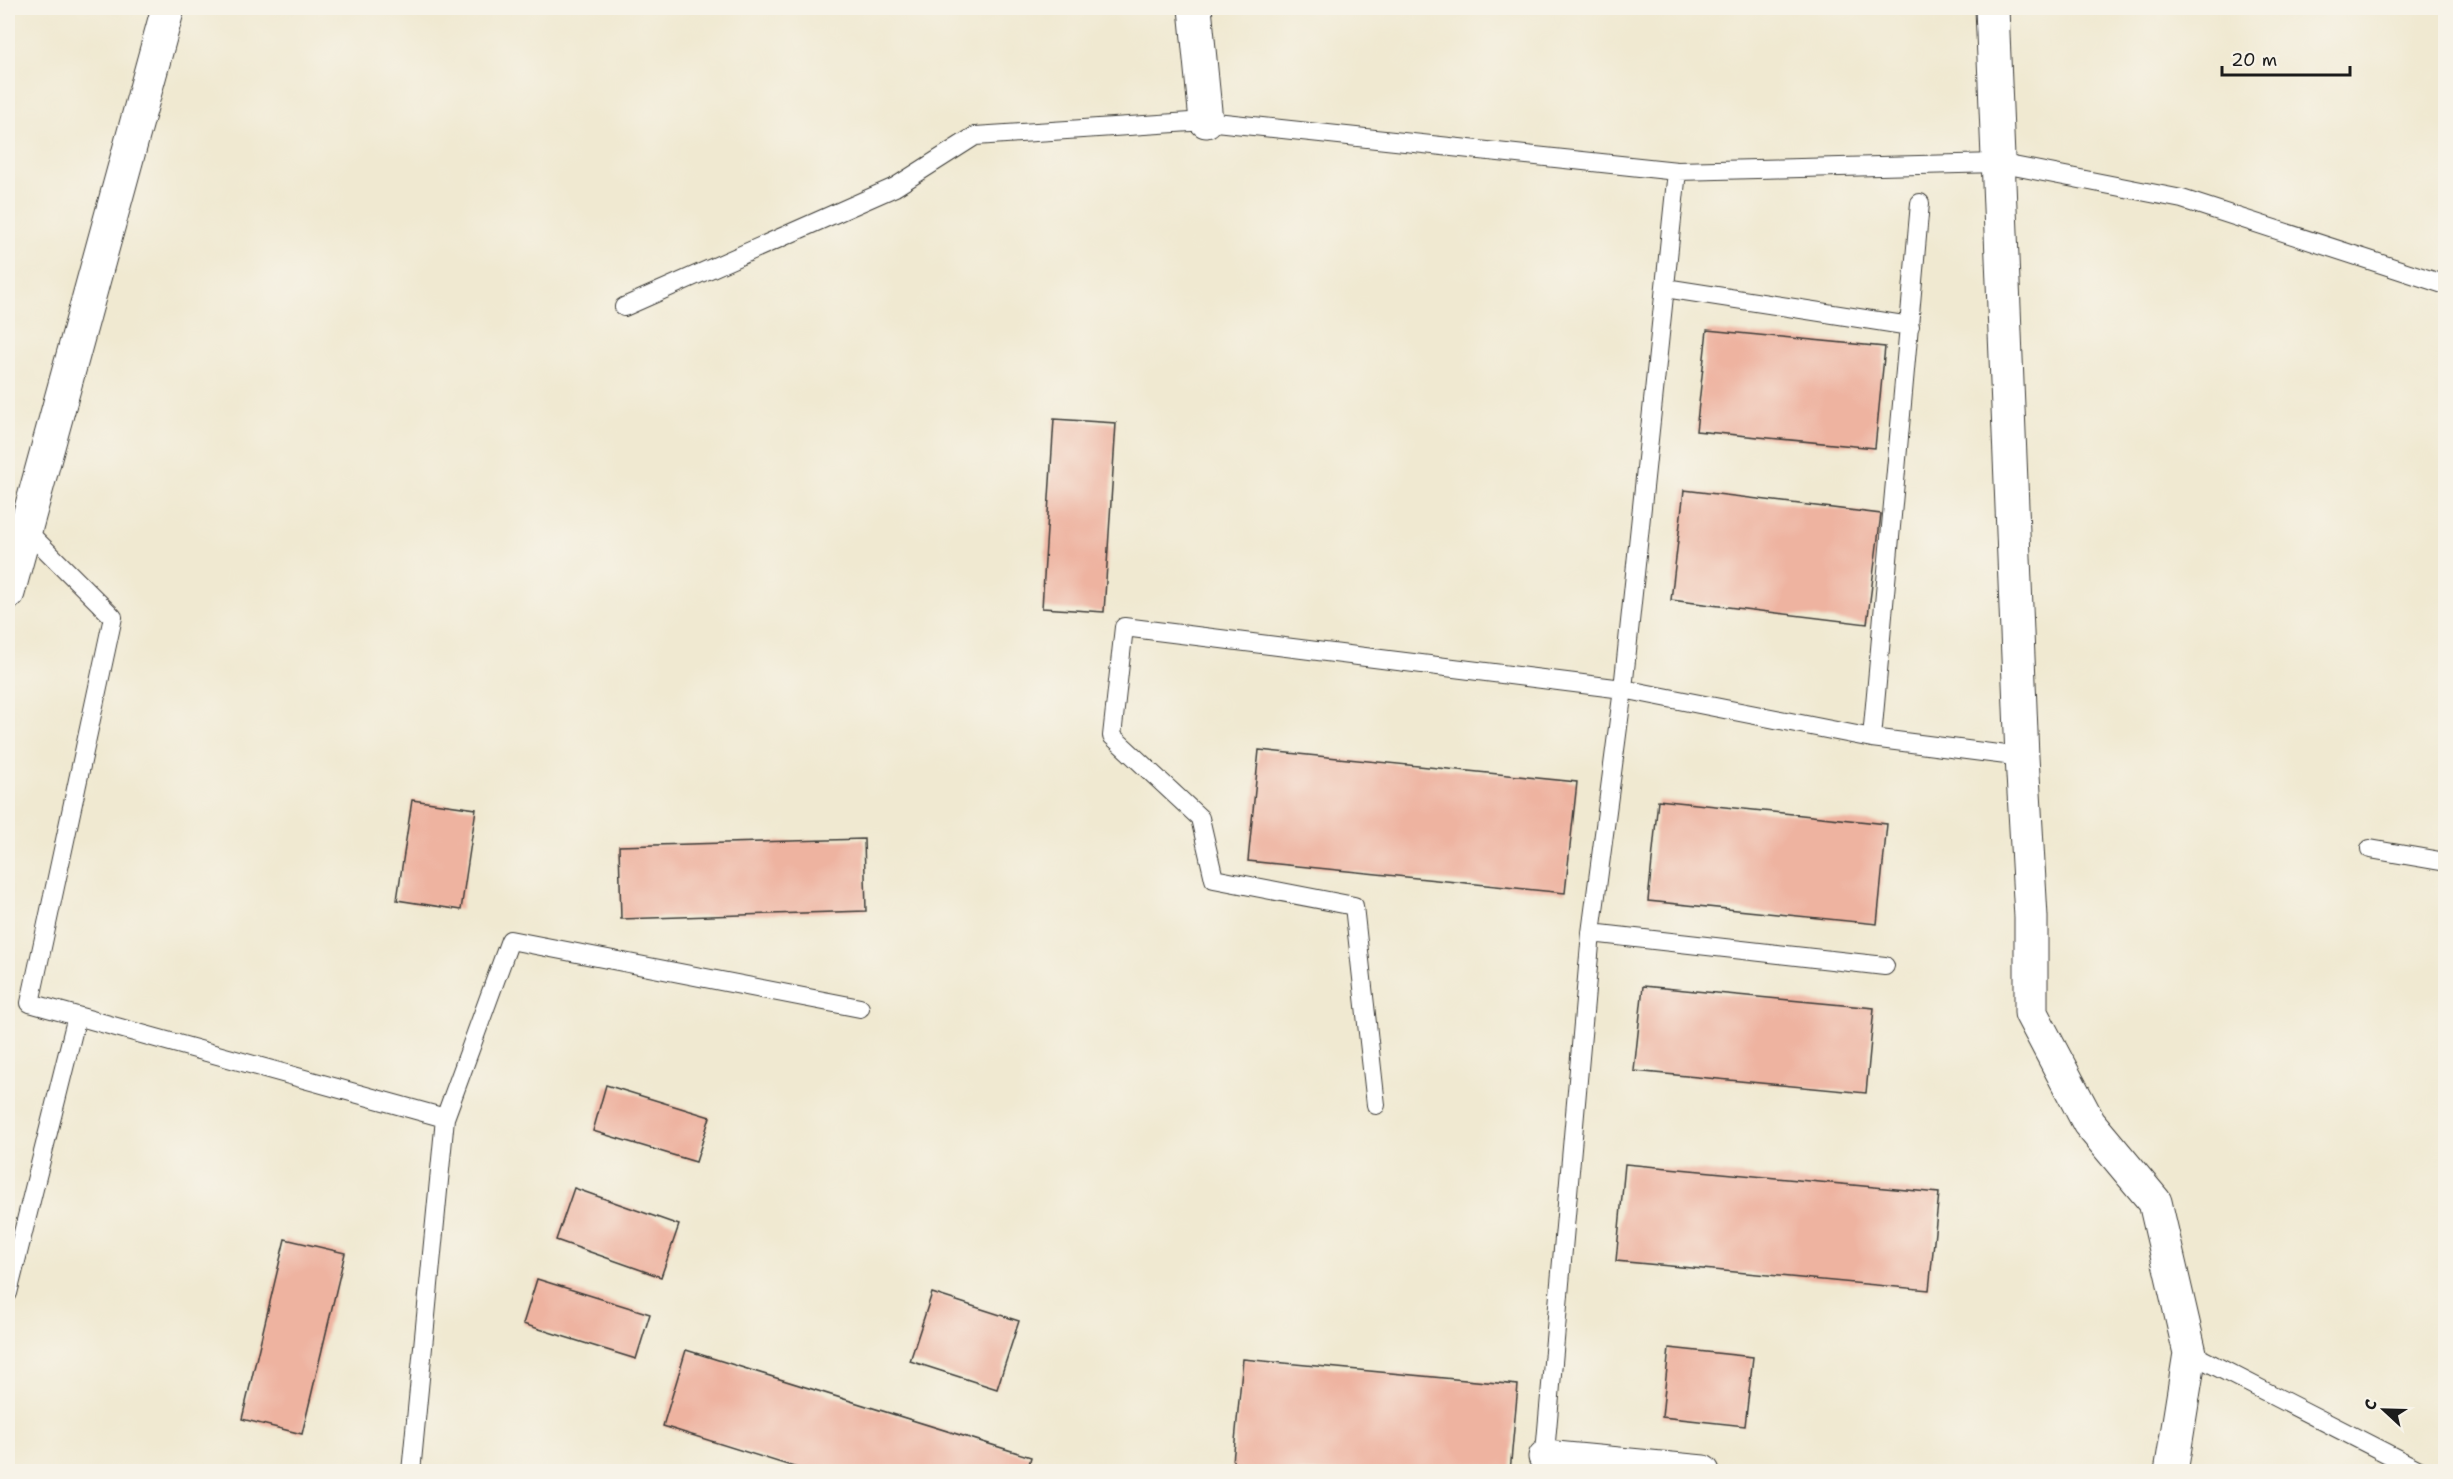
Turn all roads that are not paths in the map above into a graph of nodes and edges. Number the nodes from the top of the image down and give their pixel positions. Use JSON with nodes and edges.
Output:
{"nodes":[{"id":1,"x":168,"y":8,"type":"edge"},
{"id":2,"x":1195,"y":8,"type":"edge"},
{"id":3,"x":1992,"y":8,"type":"edge"},
{"id":4,"x":1206,"y":121,"type":"junction"},
{"id":5,"x":1998,"y":163,"type":"junction"},
{"id":6,"x":1677,"y":171,"type":"junction"},
{"id":7,"x":1920,"y":203,"type":"dead end"},
{"id":8,"x":2445,"y":285,"type":"edge"},
{"id":9,"x":1665,"y":288,"type":"junction"},
{"id":10,"x":624,"y":306,"type":"dead end"},
{"id":11,"x":1910,"y":326,"type":"junction"},
{"id":12,"x":25,"y":529,"type":"junction"},
{"id":13,"x":8,"y":593,"type":"edge"},
{"id":14,"x":1623,"y":689,"type":"junction"},
{"id":15,"x":1872,"y":738,"type":"junction"},
{"id":16,"x":2022,"y":757,"type":"junction"},
{"id":17,"x":2370,"y":849,"type":"dead end"},
{"id":18,"x":2445,"y":862,"type":"edge"},
{"id":19,"x":1591,"y":933,"type":"junction"},
{"id":20,"x":1885,"y":966,"type":"dead end"},
{"id":21,"x":860,"y":1008,"type":"dead end"},
{"id":22,"x":77,"y":1016,"type":"junction"},
{"id":23,"x":1376,"y":1105,"type":"dead end"},
{"id":24,"x":445,"y":1118,"type":"junction"},
{"id":25,"x":8,"y":1293,"type":"edge"},
{"id":26,"x":2190,"y":1353,"type":"junction"},
{"id":27,"x":1544,"y":1464,"type":"edge"},
{"id":28,"x":411,"y":1472,"type":"edge"},
{"id":29,"x":1702,"y":1472,"type":"edge"},
{"id":30,"x":2171,"y":1472,"type":"edge"},
{"id":31,"x":2423,"y":1472,"type":"edge"}],
"edges":[{"from":1,"to":12,"type":"street"},
{"from":2,"to":4,"type":"street"},
{"from":3,"to":5,"type":"street"},
{"from":4,"to":6,"type":"lane"},
{"from":4,"to":10,"type":"lane"},
{"from":5,"to":6,"type":"lane"},
{"from":5,"to":8,"type":"lane"},
{"from":5,"to":16,"type":"street"},
{"from":6,"to":9,"type":"lane"},
{"from":7,"to":11,"type":"lane"},
{"from":9,"to":11,"type":"lane"},
{"from":9,"to":14,"type":"lane"},
{"from":11,"to":15,"type":"lane"},
{"from":12,"to":13,"type":"street"},
{"from":12,"to":22,"type":"lane"},
{"from":14,"to":15,"type":"lane"},
{"from":14,"to":19,"type":"lane"},
{"from":14,"to":23,"type":"lane"},
{"from":15,"to":16,"type":"lane"},
{"from":16,"to":26,"type":"street"},
{"from":17,"to":18,"type":"lane"},
{"from":19,"to":20,"type":"lane"},
{"from":19,"to":27,"type":"lane"},
{"from":21,"to":24,"type":"lane"},
{"from":22,"to":24,"type":"lane"},
{"from":22,"to":25,"type":"lane"},
{"from":24,"to":28,"type":"lane"},
{"from":26,"to":30,"type":"street"},
{"from":26,"to":31,"type":"lane"},
{"from":27,"to":29,"type":"street"}]}
